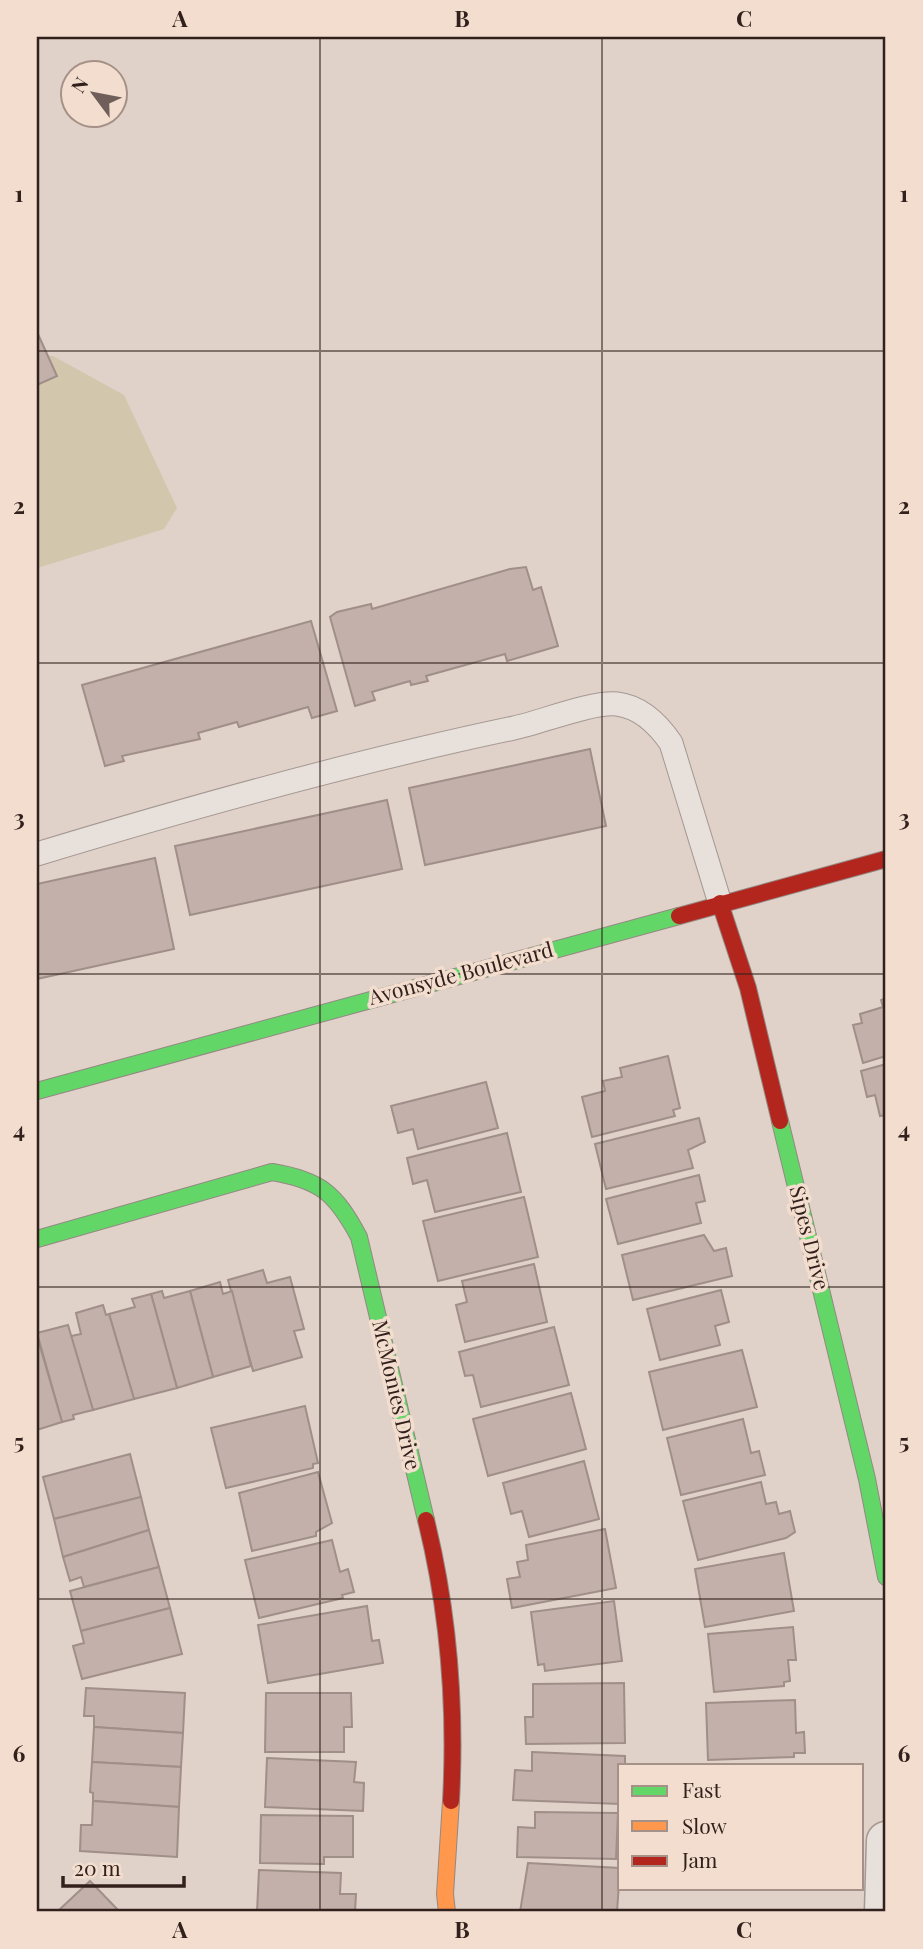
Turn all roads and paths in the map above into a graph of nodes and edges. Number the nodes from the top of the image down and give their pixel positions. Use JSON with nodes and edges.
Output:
{"nodes":[{"id":1,"x":37,"y":854,"type":"edge"},
{"id":2,"x":886,"y":859,"type":"edge"},
{"id":3,"x":720,"y":903,"type":"junction"},
{"id":4,"x":37,"y":1091,"type":"edge"},
{"id":5,"x":37,"y":1239,"type":"edge"},
{"id":6,"x":886,"y":1577,"type":"edge"},
{"id":7,"x":886,"y":1841,"type":"edge"},
{"id":8,"x":447,"y":1912,"type":"edge"},
{"id":9,"x":884,"y":1912,"type":"edge"}],
"edges":[{"from":1,"to":3,"type":"lane"},
{"from":2,"to":3,"type":"street","name":"Avonsyde Boulevard"},
{"from":3,"to":4,"type":"street","name":"Avonsyde Boulevard"},
{"from":3,"to":6,"type":"street","name":"Sipes Drive"},
{"from":5,"to":8,"type":"street","name":"McMonies Drive"},
{"from":7,"to":9,"type":"street"}]}
